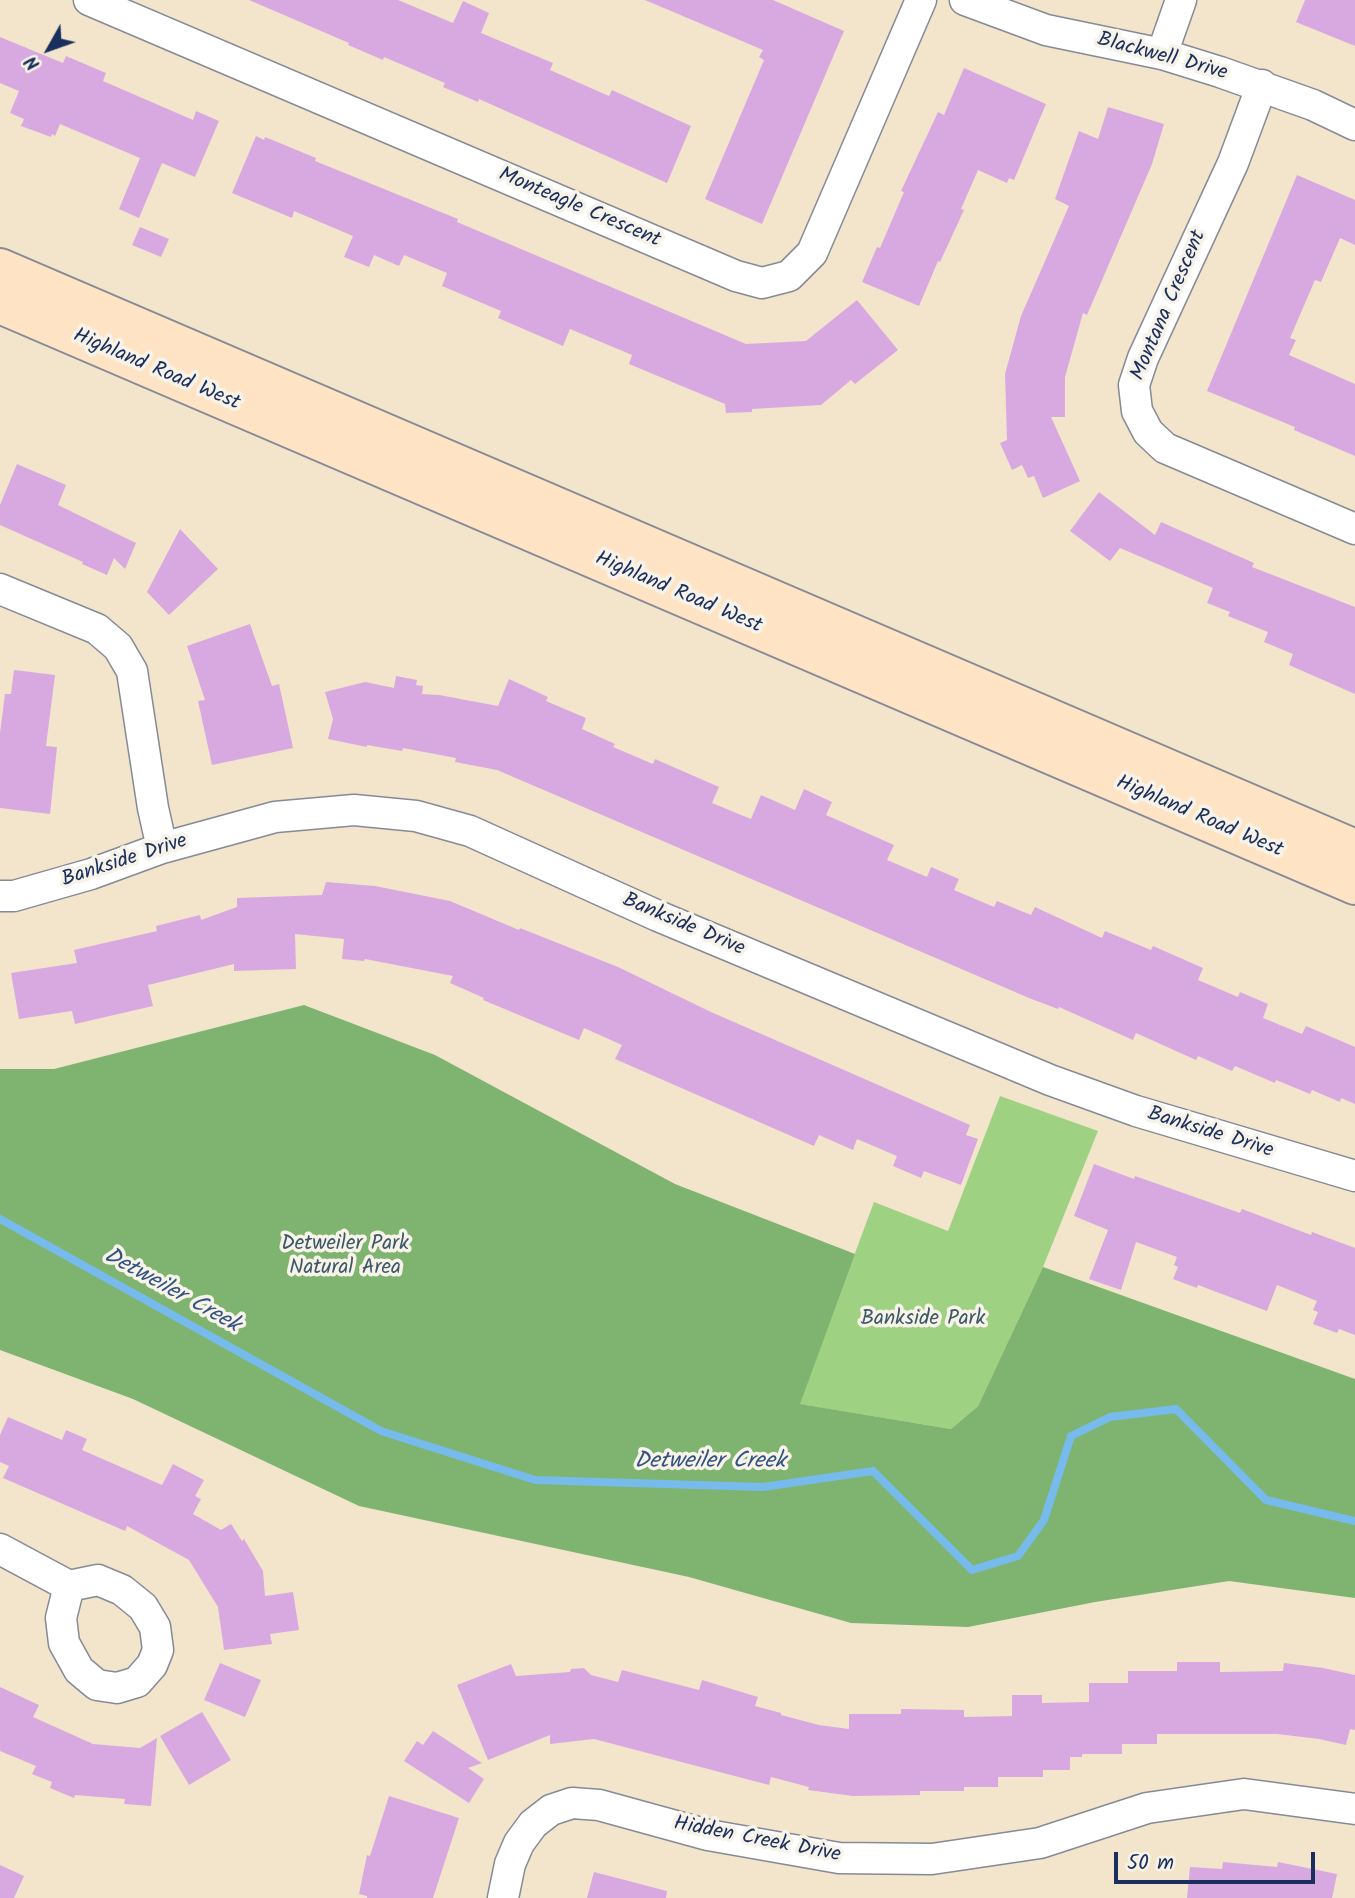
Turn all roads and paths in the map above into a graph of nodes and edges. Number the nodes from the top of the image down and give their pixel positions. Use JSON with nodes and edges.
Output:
{"nodes":[{"id":1,"x":89,"y":0,"type":"edge"},
{"id":2,"x":921,"y":0,"type":"edge"},
{"id":3,"x":965,"y":0,"type":"edge"},
{"id":4,"x":1181,"y":0,"type":"edge"},
{"id":5,"x":1162,"y":54,"type":"junction"},
{"id":6,"x":1262,"y":85,"type":"junction"},
{"id":7,"x":1355,"y":125,"type":"edge"},
{"id":8,"x":0,"y":268,"type":"edge"},
{"id":9,"x":0,"y":304,"type":"edge"},
{"id":10,"x":1355,"y":528,"type":"edge"},
{"id":11,"x":0,"y":589,"type":"edge"},
{"id":12,"x":162,"y":848,"type":"junction"},
{"id":13,"x":1355,"y":849,"type":"edge"},
{"id":14,"x":1355,"y":885,"type":"edge"},
{"id":15,"x":0,"y":896,"type":"edge"},
{"id":16,"x":1355,"y":1177,"type":"edge"},
{"id":17,"x":0,"y":1549,"type":"edge"},
{"id":18,"x":69,"y":1586,"type":"dead end"},
{"id":19,"x":1355,"y":1809,"type":"edge"},
{"id":20,"x":503,"y":1898,"type":"edge"}],
"edges":[{"from":1,"to":2,"type":"street","name":"Monteagle Crescent"},
{"from":3,"to":5,"type":"street","name":"Blackwell Drive"},
{"from":4,"to":5,"type":"street"},
{"from":5,"to":6,"type":"street","name":"Blackwell Drive"},
{"from":6,"to":7,"type":"street","name":"Blackwell Drive"},
{"from":6,"to":10,"type":"street","name":"Montana Crescent"},
{"from":8,"to":13,"type":"main road","name":"Highland Road West"},
{"from":9,"to":14,"type":"main road","name":"Highland Road West"},
{"from":11,"to":12,"type":"street"},
{"from":12,"to":15,"type":"street","name":"Bankside Drive"},
{"from":12,"to":16,"type":"street","name":"Bankside Drive"},
{"from":17,"to":18,"type":"street"},
{"from":19,"to":20,"type":"street","name":"Hidden Creek Drive"}]}
